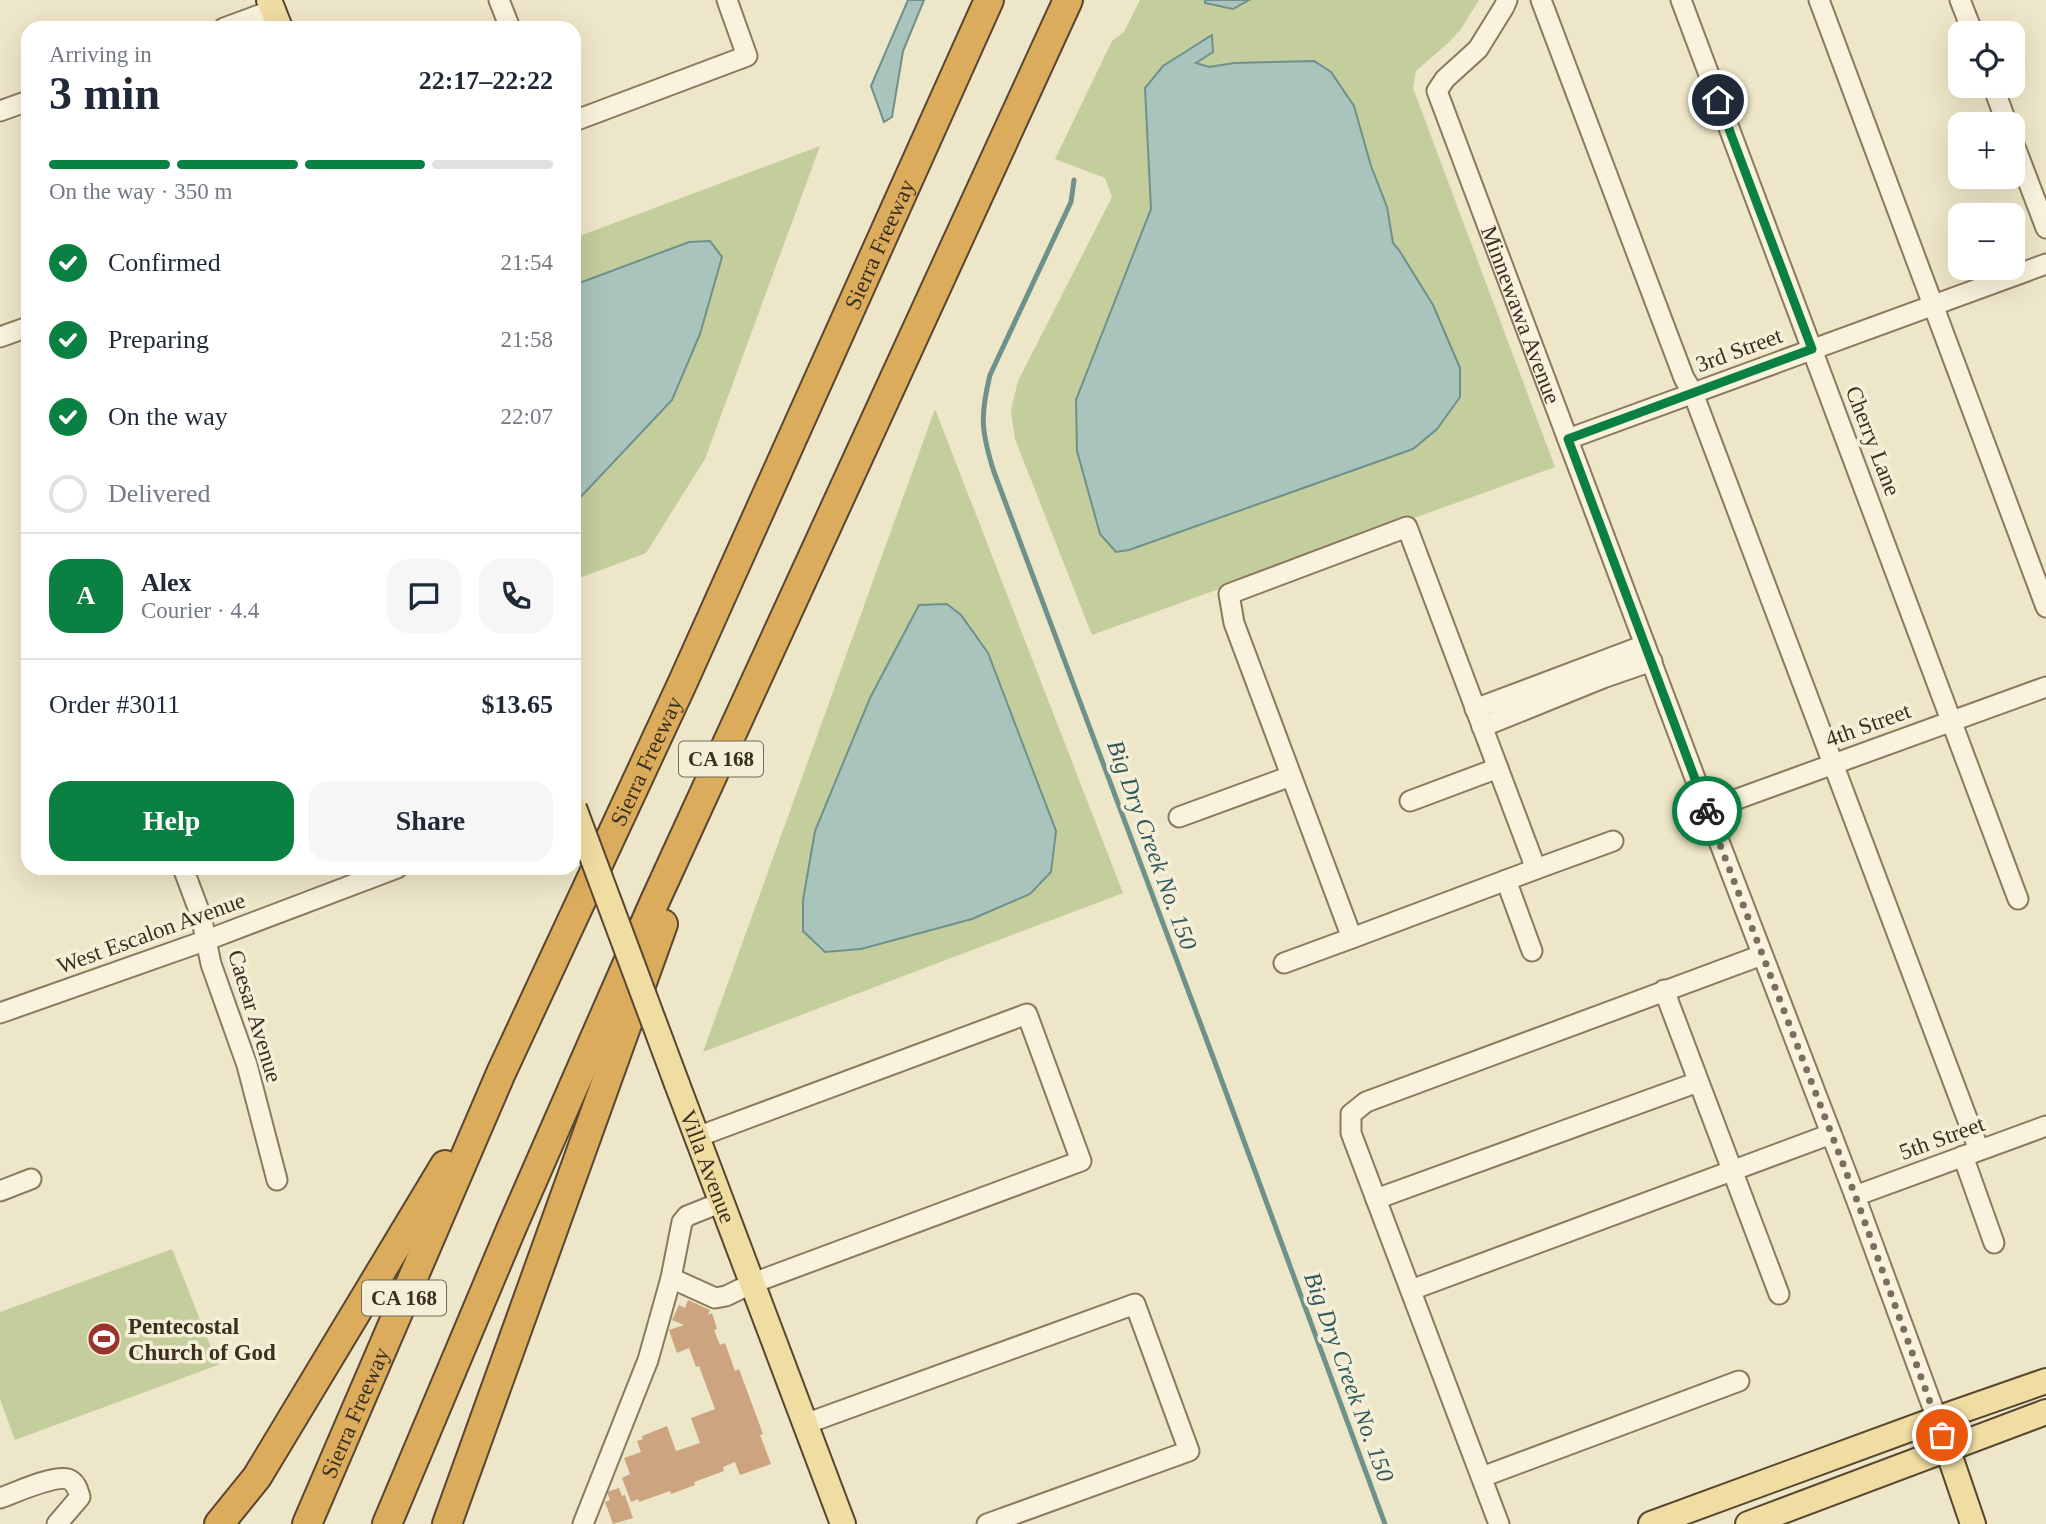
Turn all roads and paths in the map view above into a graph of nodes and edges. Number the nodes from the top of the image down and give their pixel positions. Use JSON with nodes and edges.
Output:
{"nodes":[{"id":1,"x":499,"y":0,"type":"edge"},
{"id":2,"x":727,"y":0,"type":"edge"},
{"id":3,"x":989,"y":0,"type":"edge"},
{"id":4,"x":1068,"y":0,"type":"edge"},
{"id":5,"x":1507,"y":0,"type":"edge"},
{"id":6,"x":1541,"y":0,"type":"edge"},
{"id":7,"x":1681,"y":0,"type":"edge"},
{"id":8,"x":1819,"y":0,"type":"edge"},
{"id":9,"x":1961,"y":0,"type":"edge"},
{"id":10,"x":274,"y":13,"type":"edge"},
{"id":11,"x":247,"y":21,"type":"edge"},
{"id":12,"x":507,"y":21,"type":"edge"},
{"id":13,"x":1969,"y":21,"type":"edge"},
{"id":14,"x":21,"y":104,"type":"edge"},
{"id":15,"x":0,"y":111,"type":"edge"},
{"id":16,"x":581,"y":118,"type":"edge"},
{"id":17,"x":2025,"y":173,"type":"edge"},
{"id":18,"x":2046,"y":228,"type":"edge"},
{"id":19,"x":2046,"y":264,"type":"edge"},
{"id":20,"x":1934,"y":304,"type":"junction"},
{"id":21,"x":21,"y":330,"type":"edge"},
{"id":22,"x":0,"y":337,"type":"edge"},
{"id":23,"x":1812,"y":349,"type":"junction"},
{"id":24,"x":1693,"y":393,"type":"junction"},
{"id":25,"x":1568,"y":439,"type":"junction"},
{"id":26,"x":2046,"y":607,"type":"edge"},
{"id":27,"x":1649,"y":653,"type":"junction"},
{"id":28,"x":2046,"y":687,"type":"edge"},
{"id":29,"x":1478,"y":718,"type":"junction"},
{"id":30,"x":1952,"y":721,"type":"junction"},
{"id":31,"x":734,"y":729,"type":"junction"},
{"id":32,"x":1833,"y":764,"type":"junction"},
{"id":33,"x":1498,"y":768,"type":"junction"},
{"id":34,"x":1291,"y":776,"type":"junction"},
{"id":35,"x":1410,"y":801,"type":"dead end"},
{"id":36,"x":1707,"y":810,"type":"junction"},
{"id":37,"x":1179,"y":817,"type":"dead end"},
{"id":38,"x":581,"y":827,"type":"edge"},
{"id":39,"x":1613,"y":841,"type":"dead end"},
{"id":40,"x":1536,"y":869,"type":"junction"},
{"id":41,"x":186,"y":875,"type":"edge"},
{"id":42,"x":378,"y":875,"type":"edge"},
{"id":43,"x":1506,"y":880,"type":"junction"},
{"id":44,"x":2018,"y":899,"type":"dead end"},
{"id":45,"x":1352,"y":938,"type":"junction"},
{"id":46,"x":206,"y":940,"type":"junction"},
{"id":47,"x":1532,"y":951,"type":"dead end"},
{"id":48,"x":1762,"y":955,"type":"junction"},
{"id":49,"x":1284,"y":963,"type":"dead end"},
{"id":50,"x":1664,"y":990,"type":"junction"},
{"id":51,"x":0,"y":1013,"type":"edge"},
{"id":52,"x":501,"y":1073,"type":"junction"},
{"id":53,"x":1698,"y":1082,"type":"junction"},
{"id":54,"x":2046,"y":1126,"type":"edge"},
{"id":55,"x":1831,"y":1134,"type":"junction"},
{"id":56,"x":697,"y":1137,"type":"junction"},
{"id":57,"x":1971,"y":1153,"type":"junction"},
{"id":58,"x":1732,"y":1170,"type":"junction"},
{"id":59,"x":31,"y":1179,"type":"dead end"},
{"id":60,"x":277,"y":1180,"type":"dead end"},
{"id":61,"x":0,"y":1191,"type":"edge"},
{"id":62,"x":1855,"y":1195,"type":"junction"},
{"id":63,"x":1376,"y":1199,"type":"junction"},
{"id":64,"x":722,"y":1202,"type":"junction"},
{"id":65,"x":1994,"y":1243,"type":"dead end"},
{"id":66,"x":671,"y":1278,"type":"junction"},
{"id":67,"x":753,"y":1283,"type":"junction"},
{"id":68,"x":1411,"y":1290,"type":"junction"},
{"id":69,"x":1779,"y":1294,"type":"dead end"},
{"id":70,"x":1739,"y":1381,"type":"dead end"},
{"id":71,"x":2046,"y":1381,"type":"edge"},
{"id":72,"x":2046,"y":1412,"type":"edge"},
{"id":73,"x":1937,"y":1419,"type":"junction"},
{"id":74,"x":805,"y":1424,"type":"junction"},
{"id":75,"x":1948,"y":1450,"type":"junction"},
{"id":76,"x":1827,"y":1459,"type":"junction"},
{"id":77,"x":1482,"y":1477,"type":"junction"},
{"id":78,"x":0,"y":1498,"type":"edge"},
{"id":79,"x":1793,"y":1516,"type":"edge"},
{"id":80,"x":57,"y":1524,"type":"edge"},
{"id":81,"x":219,"y":1524,"type":"edge"},
{"id":82,"x":307,"y":1524,"type":"edge"},
{"id":83,"x":387,"y":1524,"type":"edge"},
{"id":84,"x":447,"y":1524,"type":"edge"},
{"id":85,"x":583,"y":1524,"type":"edge"},
{"id":86,"x":843,"y":1524,"type":"edge"},
{"id":87,"x":987,"y":1524,"type":"edge"},
{"id":88,"x":1499,"y":1524,"type":"edge"},
{"id":89,"x":1651,"y":1524,"type":"edge"},
{"id":90,"x":1702,"y":1524,"type":"edge"},
{"id":91,"x":1748,"y":1524,"type":"edge"},
{"id":92,"x":1973,"y":1524,"type":"edge"}],
"edges":[{"from":1,"to":12,"type":"street"},
{"from":2,"to":16,"type":"street"},
{"from":3,"to":52,"type":"highway","name":"Sierra Freeway","number":"CA 168"},
{"from":4,"to":31,"type":"highway","number":"CA 168"},
{"from":5,"to":25,"type":"street","name":"Minnewawa Avenue"},
{"from":6,"to":24,"type":"street"},
{"from":7,"to":23,"type":"street","name":"Cherry Lane"},
{"from":8,"to":20,"type":"street"},
{"from":9,"to":13,"type":"street"},
{"from":10,"to":11,"type":"street"},
{"from":14,"to":15,"type":"street"},
{"from":17,"to":18,"type":"street"},
{"from":19,"to":20,"type":"street","name":"3rd Street"},
{"from":20,"to":23,"type":"street","name":"3rd Street"},
{"from":20,"to":26,"type":"street"},
{"from":21,"to":22,"type":"street"},
{"from":23,"to":24,"type":"street","name":"3rd Street"},
{"from":23,"to":30,"type":"street","name":"Cherry Lane"},
{"from":24,"to":25,"type":"street","name":"3rd Street"},
{"from":24,"to":32,"type":"street"},
{"from":25,"to":27,"type":"street","name":"Minnewawa Avenue"},
{"from":27,"to":29,"type":"street"},
{"from":27,"to":36,"type":"street","name":"Minnewawa Avenue"},
{"from":28,"to":30,"type":"street","name":"4th Street"},
{"from":29,"to":33,"type":"street"},
{"from":29,"to":34,"type":"street"},
{"from":30,"to":32,"type":"street","name":"4th Street"},
{"from":30,"to":44,"type":"street","name":"Cherry Lane"},
{"from":31,"to":83,"type":"highway","number":"CA 168"},
{"from":31,"to":84,"type":"highway"},
{"from":32,"to":36,"type":"street","name":"4th Street"},
{"from":32,"to":57,"type":"street"},
{"from":33,"to":35,"type":"street"},
{"from":33,"to":40,"type":"street"},
{"from":34,"to":37,"type":"street"},
{"from":34,"to":45,"type":"street"},
{"from":36,"to":48,"type":"street","name":"Minnewawa Avenue"},
{"from":38,"to":56,"type":"main road","name":"Villa Avenue","bridge":true},
{"from":39,"to":40,"type":"street"},
{"from":40,"to":43,"type":"street"},
{"from":41,"to":46,"type":"street","name":"Caesar Avenue"},
{"from":42,"to":46,"type":"street","name":"West Escalon Avenue"},
{"from":43,"to":45,"type":"street"},
{"from":43,"to":47,"type":"street"},
{"from":45,"to":49,"type":"street"},
{"from":46,"to":51,"type":"street","name":"West Escalon Avenue"},
{"from":46,"to":60,"type":"street","name":"Caesar Avenue"},
{"from":48,"to":50,"type":"street"},
{"from":48,"to":55,"type":"street","name":"Minnewawa Avenue"},
{"from":50,"to":53,"type":"street"},
{"from":50,"to":63,"type":"street"},
{"from":52,"to":81,"type":"highway"},
{"from":52,"to":82,"type":"highway","name":"Sierra Freeway","number":"CA 168"},
{"from":53,"to":58,"type":"street"},
{"from":53,"to":63,"type":"street"},
{"from":54,"to":57,"type":"street","name":"5th Street"},
{"from":55,"to":58,"type":"street"},
{"from":55,"to":62,"type":"street","name":"Minnewawa Avenue"},
{"from":56,"to":64,"type":"main road","name":"Villa Avenue"},
{"from":56,"to":67,"type":"street"},
{"from":57,"to":62,"type":"street","name":"5th Street"},
{"from":57,"to":65,"type":"street"},
{"from":58,"to":68,"type":"street"},
{"from":58,"to":69,"type":"street"},
{"from":59,"to":61,"type":"street"},
{"from":62,"to":73,"type":"street","name":"Minnewawa Avenue"},
{"from":63,"to":68,"type":"street"},
{"from":64,"to":66,"type":"street"},
{"from":64,"to":67,"type":"main road","name":"Villa Avenue"},
{"from":66,"to":67,"type":"street"},
{"from":66,"to":85,"type":"street"},
{"from":67,"to":74,"type":"main road","name":"Villa Avenue"},
{"from":68,"to":77,"type":"street"},
{"from":70,"to":77,"type":"street"},
{"from":71,"to":73,"type":"main road"},
{"from":72,"to":75,"type":"main road"},
{"from":73,"to":75,"type":"main road","name":"Minnewawa Avenue"},
{"from":73,"to":76,"type":"main road"},
{"from":74,"to":86,"type":"main road","name":"Villa Avenue"},
{"from":74,"to":87,"type":"street"},
{"from":75,"to":79,"type":"main road"},
{"from":75,"to":92,"type":"main road","name":"Minnewawa Avenue"},
{"from":76,"to":89,"type":"main road"},
{"from":76,"to":90,"type":"main road"},
{"from":77,"to":88,"type":"street"},
{"from":78,"to":80,"type":"street"},
{"from":79,"to":91,"type":"main road"}]}
